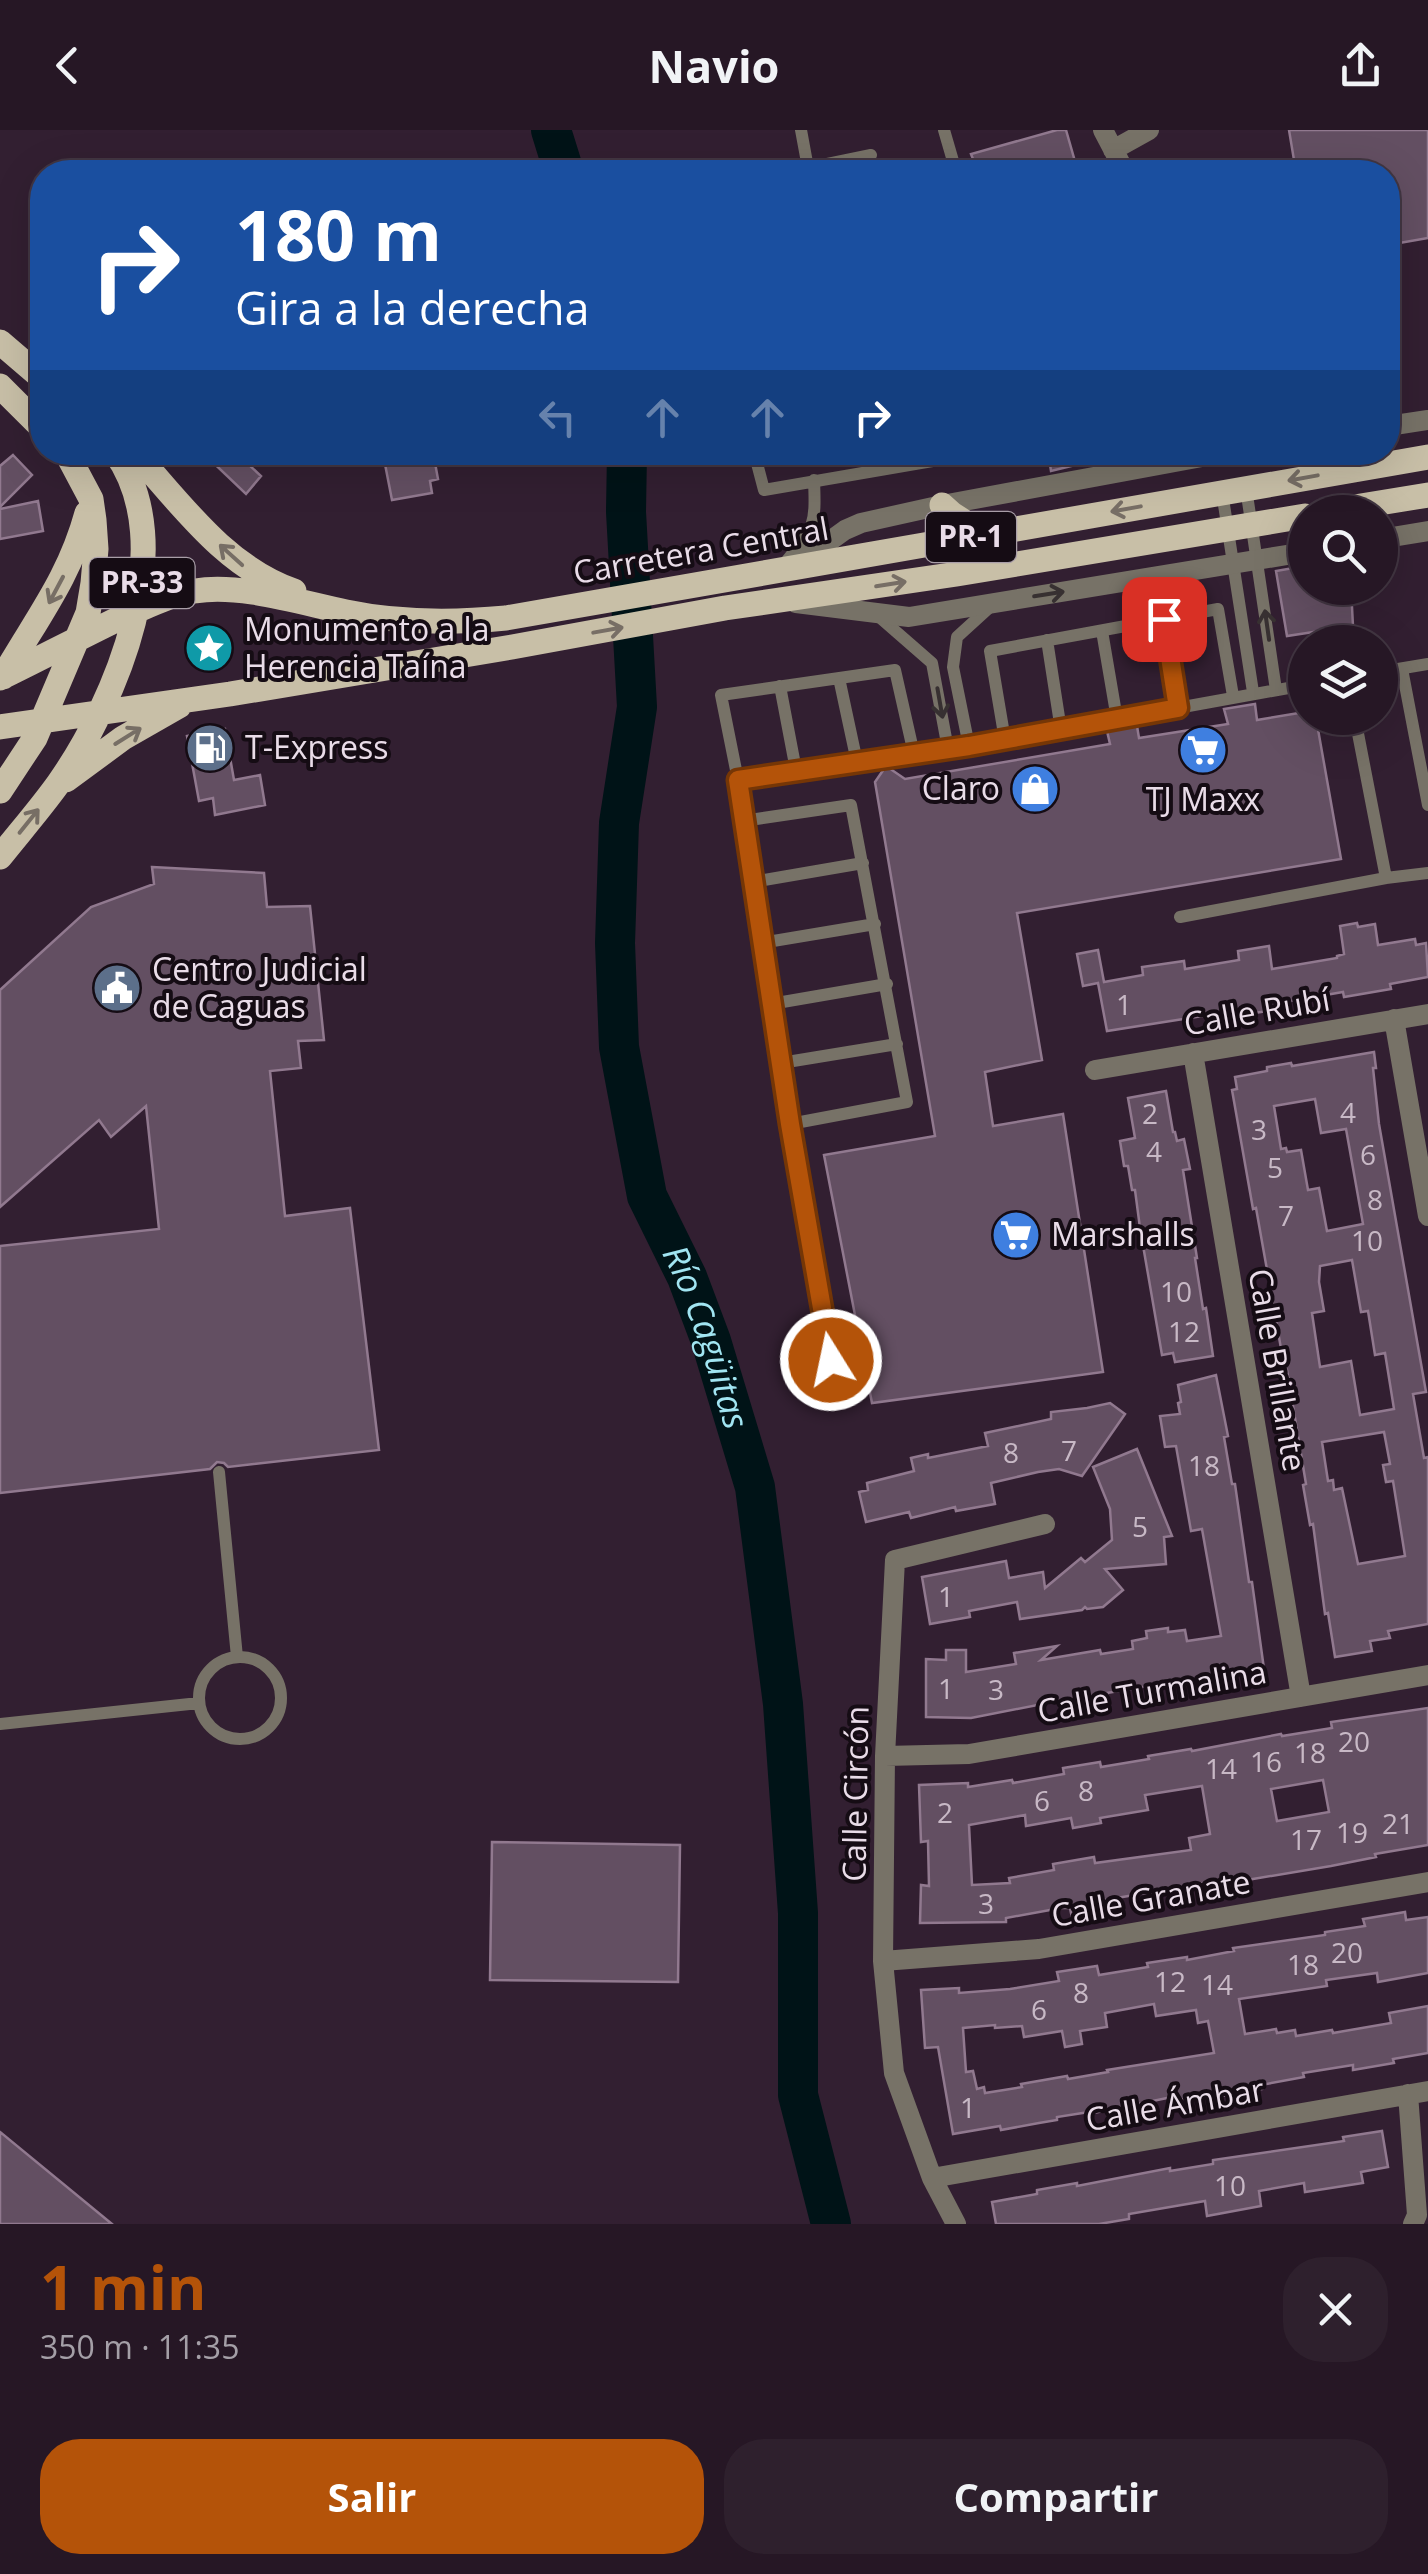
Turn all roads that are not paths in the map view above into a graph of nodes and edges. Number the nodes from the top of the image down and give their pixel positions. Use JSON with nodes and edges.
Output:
{"nodes":[{"id":1,"x":801,"y":130,"type":"edge"},
{"id":2,"x":944,"y":130,"type":"edge"},
{"id":3,"x":1103,"y":130,"type":"edge"},
{"id":4,"x":1150,"y":130,"type":"edge"},
{"id":5,"x":1112,"y":150,"type":"junction"},
{"id":6,"x":871,"y":156,"type":"dead end"},
{"id":7,"x":807,"y":160,"type":"edge"},
{"id":8,"x":850,"y":160,"type":"edge"},
{"id":9,"x":952,"y":160,"type":"edge"},
{"id":10,"x":1118,"y":160,"type":"edge"},
{"id":11,"x":0,"y":342,"type":"edge"},
{"id":12,"x":30,"y":368,"type":"edge"},
{"id":13,"x":0,"y":386,"type":"edge"},
{"id":14,"x":30,"y":416,"type":"edge"},
{"id":15,"x":1428,"y":420,"type":"edge"},
{"id":16,"x":1400,"y":424,"type":"edge"},
{"id":17,"x":1428,"y":457,"type":"edge"},
{"id":18,"x":1400,"y":462,"type":"edge"},
{"id":19,"x":73,"y":465,"type":"edge"},
{"id":20,"x":122,"y":465,"type":"edge"},
{"id":21,"x":145,"y":465,"type":"edge"},
{"id":22,"x":757,"y":465,"type":"edge"},
{"id":23,"x":882,"y":465,"type":"edge"},
{"id":24,"x":1157,"y":465,"type":"edge"},
{"id":25,"x":1381,"y":465,"type":"edge"},
{"id":26,"x":814,"y":480,"type":"junction"},
{"id":27,"x":1234,"y":490,"type":"junction"},
{"id":28,"x":1418,"y":497,"type":"edge"},
{"id":29,"x":91,"y":499,"type":"junction"},
{"id":30,"x":942,"y":504,"type":"junction"},
{"id":31,"x":1288,"y":519,"type":"edge"},
{"id":32,"x":1240,"y":527,"type":"junction"},
{"id":33,"x":1421,"y":532,"type":"edge"},
{"id":34,"x":984,"y":534,"type":"junction"},
{"id":35,"x":1288,"y":555,"type":"edge"},
{"id":36,"x":1258,"y":560,"type":"junction"},
{"id":37,"x":784,"y":564,"type":"junction"},
{"id":38,"x":1233,"y":565,"type":"junction"},
{"id":39,"x":750,"y":576,"type":"junction"},
{"id":40,"x":780,"y":600,"type":"junction"},
{"id":41,"x":994,"y":603,"type":"junction"},
{"id":42,"x":137,"y":611,"type":"junction"},
{"id":43,"x":349,"y":613,"type":"junction"},
{"id":44,"x":875,"y":613,"type":"junction"},
{"id":45,"x":1164,"y":619,"type":"junction"},
{"id":46,"x":1102,"y":631,"type":"junction"},
{"id":47,"x":79,"y":638,"type":"junction"},
{"id":48,"x":1047,"y":640,"type":"junction"},
{"id":49,"x":1428,"y":664,"type":"edge"},
{"id":50,"x":1402,"y":668,"type":"junction"},
{"id":51,"x":1398,"y":669,"type":"edge"},
{"id":52,"x":2,"y":678,"type":"edge"},
{"id":53,"x":839,"y":678,"type":"junction"},
{"id":54,"x":780,"y":686,"type":"junction"},
{"id":55,"x":1288,"y":688,"type":"edge"},
{"id":56,"x":1276,"y":690,"type":"junction"},
{"id":57,"x":1253,"y":692,"type":"junction"},
{"id":58,"x":205,"y":696,"type":"junction"},
{"id":59,"x":1233,"y":696,"type":"junction"},
{"id":60,"x":1178,"y":708,"type":"junction"},
{"id":61,"x":100,"y":712,"type":"junction"},
{"id":62,"x":1117,"y":719,"type":"junction"},
{"id":63,"x":44,"y":720,"type":"junction"},
{"id":64,"x":0,"y":726,"type":"edge"},
{"id":65,"x":1061,"y":730,"type":"junction"},
{"id":66,"x":1357,"y":735,"type":"edge"},
{"id":67,"x":1005,"y":740,"type":"junction"},
{"id":68,"x":969,"y":746,"type":"junction"},
{"id":69,"x":948,"y":749,"type":"junction"},
{"id":70,"x":914,"y":754,"type":"junction"},
{"id":71,"x":856,"y":762,"type":"junction"},
{"id":72,"x":796,"y":770,"type":"junction"},
{"id":73,"x":738,"y":780,"type":"junction"},
{"id":74,"x":58,"y":785,"type":"junction"},
{"id":75,"x":0,"y":791,"type":"edge"},
{"id":76,"x":1428,"y":805,"type":"edge"},
{"id":77,"x":743,"y":822,"type":"junction"},
{"id":78,"x":0,"y":857,"type":"edge"},
{"id":79,"x":863,"y":864,"type":"junction"},
{"id":80,"x":1428,"y":872,"type":"edge"},
{"id":81,"x":1386,"y":878,"type":"junction"},
{"id":82,"x":752,"y":882,"type":"junction"},
{"id":83,"x":1180,"y":918,"type":"dead end"},
{"id":84,"x":875,"y":924,"type":"junction"},
{"id":85,"x":761,"y":943,"type":"junction"},
{"id":86,"x":886,"y":984,"type":"junction"},
{"id":87,"x":772,"y":1004,"type":"junction"},
{"id":88,"x":1428,"y":1014,"type":"edge"},
{"id":89,"x":1394,"y":1020,"type":"junction"},
{"id":90,"x":897,"y":1044,"type":"junction"},
{"id":91,"x":1193,"y":1053,"type":"junction"},
{"id":92,"x":781,"y":1063,"type":"junction"},
{"id":93,"x":1096,"y":1070,"type":"dead end"},
{"id":94,"x":790,"y":1124,"type":"junction"},
{"id":95,"x":1428,"y":1216,"type":"edge"},
{"id":96,"x":831,"y":1360,"type":"dead end"},
{"id":97,"x":220,"y":1472,"type":"dead end"},
{"id":98,"x":1045,"y":1524,"type":"dead end"},
{"id":99,"x":238,"y":1657,"type":"junction"},
{"id":100,"x":1428,"y":1675,"type":"edge"},
{"id":101,"x":1301,"y":1697,"type":"junction"},
{"id":102,"x":199,"y":1702,"type":"junction"},
{"id":103,"x":0,"y":1724,"type":"edge"},
{"id":104,"x":884,"y":1756,"type":"junction"},
{"id":105,"x":1428,"y":1882,"type":"edge"},
{"id":106,"x":883,"y":1961,"type":"junction"},
{"id":107,"x":1418,"y":2093,"type":"edge"},
{"id":108,"x":932,"y":2178,"type":"junction"},
{"id":109,"x":956,"y":2224,"type":"edge"},
{"id":110,"x":1413,"y":2224,"type":"edge"}],
"edges":[{"from":1,"to":7,"type":"lane"},
{"from":2,"to":9,"type":"lane"},
{"from":3,"to":5,"type":"street"},
{"from":4,"to":5,"type":"street"},
{"from":5,"to":10,"type":"street"},
{"from":6,"to":8,"type":"lane"},
{"from":11,"to":12,"type":"main road"},
{"from":13,"to":14,"type":"main road"},
{"from":15,"to":16,"type":"street"},
{"from":17,"to":18,"type":"main road","name":"Carretera Central","number":"PR-1","one_way":true},
{"from":19,"to":29,"type":"main road","number":"PR-33"},
{"from":20,"to":42,"type":"main road","number":"PR-33"},
{"from":43,"to":21,"type":"main road","one_way":true},
{"from":22,"to":26,"type":"lane"},
{"from":23,"to":26,"type":"lane"},
{"from":24,"to":30,"type":"street"},
{"from":25,"to":27,"type":"main road","name":"Carretera Central","number":"PR-1","one_way":true},
{"from":26,"to":37,"type":"lane"},
{"from":27,"to":32,"type":"lane"},
{"from":27,"to":32,"type":"lane"},
{"from":27,"to":34,"type":"main road","name":"Carretera Central","number":"PR-1","one_way":true},
{"from":28,"to":33,"type":"street"},
{"from":29,"to":47,"type":"main road","number":"PR-33"},
{"from":29,"to":52,"type":"main road","one_way":true},
{"from":30,"to":34,"type":"main road"},
{"from":30,"to":37,"type":"street"},
{"from":31,"to":32,"type":"main road","name":"Carretera Central","number":"PR-1"},
{"from":32,"to":36,"type":"lane"},
{"from":32,"to":38,"type":"lane"},
{"from":40,"to":32,"type":"main road","name":"Carretera Central","number":"PR-1","one_way":true},
{"from":34,"to":39,"type":"main road","name":"Carretera Central","number":"PR-1"},
{"from":35,"to":36,"type":"street"},
{"from":36,"to":38,"type":"street"},
{"from":56,"to":36,"type":"lane","one_way":true},
{"from":37,"to":39,"type":"street"},
{"from":41,"to":38,"type":"street","one_way":true},
{"from":38,"to":57,"type":"lane"},
{"from":39,"to":43,"type":"main road","name":"Carretera Central","number":"PR-1"},
{"from":40,"to":44,"type":"street"},
{"from":58,"to":40,"type":"main road","name":"Carretera Central","number":"PR-1","one_way":true},
{"from":41,"to":44,"type":"street"},
{"from":41,"to":68,"type":"lane"},
{"from":42,"to":43,"type":"main road","name":"Carretera Central","number":"PR-1"},
{"from":42,"to":47,"type":"main road","name":"Carretera Central","number":"PR-1"},
{"from":42,"to":61,"type":"main road","number":"PR-33"},
{"from":44,"to":69,"type":"lane","one_way":true},
{"from":45,"to":46,"type":"lane"},
{"from":45,"to":59,"type":"lane"},
{"from":45,"to":60,"type":"lane"},
{"from":46,"to":48,"type":"lane"},
{"from":46,"to":62,"type":"lane"},
{"from":47,"to":52,"type":"main road","name":"Carretera Central","number":"PR-1"},
{"from":47,"to":63,"type":"main road","number":"PR-33"},
{"from":48,"to":65,"type":"lane"},
{"from":48,"to":67,"type":"lane"},
{"from":49,"to":50,"type":"lane"},
{"from":50,"to":51,"type":"lane"},
{"from":50,"to":76,"type":"lane"},
{"from":53,"to":54,"type":"lane"},
{"from":53,"to":70,"type":"lane"},
{"from":53,"to":71,"type":"lane"},
{"from":54,"to":72,"type":"lane"},
{"from":54,"to":73,"type":"lane"},
{"from":55,"to":56,"type":"lane"},
{"from":56,"to":57,"type":"lane"},
{"from":57,"to":59,"type":"lane"},
{"from":58,"to":61,"type":"main road","name":"Carretera Central","number":"PR-1"},
{"from":74,"to":58,"type":"main road","one_way":true},
{"from":59,"to":60,"type":"lane"},
{"from":60,"to":62,"type":"lane"},
{"from":61,"to":63,"type":"main road","name":"Carretera Central","number":"PR-1"},
{"from":61,"to":74,"type":"main road"},
{"from":62,"to":65,"type":"lane"},
{"from":63,"to":64,"type":"main road","name":"Carretera Central","number":"PR-1"},
{"from":63,"to":75,"type":"main road"},
{"from":65,"to":67,"type":"lane"},
{"from":66,"to":81,"type":"lane"},
{"from":67,"to":68,"type":"lane"},
{"from":68,"to":69,"type":"lane"},
{"from":69,"to":70,"type":"lane"},
{"from":70,"to":71,"type":"lane"},
{"from":71,"to":72,"type":"lane"},
{"from":72,"to":73,"type":"lane"},
{"from":73,"to":77,"type":"lane"},
{"from":78,"to":74,"type":"main road","one_way":true},
{"from":77,"to":79,"type":"lane"},
{"from":77,"to":82,"type":"lane"},
{"from":79,"to":82,"type":"lane"},
{"from":79,"to":84,"type":"lane"},
{"from":80,"to":81,"type":"lane"},
{"from":81,"to":83,"type":"lane"},
{"from":82,"to":85,"type":"lane"},
{"from":84,"to":85,"type":"lane"},
{"from":84,"to":86,"type":"lane"},
{"from":85,"to":87,"type":"lane"},
{"from":86,"to":87,"type":"lane"},
{"from":86,"to":90,"type":"lane"},
{"from":87,"to":92,"type":"lane"},
{"from":88,"to":89,"type":"street","name":"Calle Rubí"},
{"from":89,"to":91,"type":"street","name":"Calle Rubí"},
{"from":89,"to":95,"type":"street"},
{"from":90,"to":92,"type":"lane"},
{"from":90,"to":94,"type":"lane"},
{"from":91,"to":93,"type":"street","name":"Calle Rubí"},
{"from":91,"to":101,"type":"street","name":"Calle Brillante"},
{"from":92,"to":94,"type":"lane"},
{"from":94,"to":96,"type":"lane"},
{"from":97,"to":99,"type":"lane"},
{"from":98,"to":104,"type":"street","name":"Calle Circón"},
{"from":99,"to":102,"type":"lane"},
{"from":99,"to":102,"type":"lane"},
{"from":100,"to":101,"type":"street","name":"Calle Turmalina"},
{"from":101,"to":104,"type":"street","name":"Calle Turmalina"},
{"from":102,"to":103,"type":"lane"},
{"from":104,"to":106,"type":"street","name":"Calle Circón"},
{"from":105,"to":106,"type":"street","name":"Calle Granate"},
{"from":106,"to":108,"type":"street","name":"Calle Circón"},
{"from":107,"to":108,"type":"street","name":"Calle Ámbar"},
{"from":107,"to":110,"type":"street"},
{"from":108,"to":109,"type":"street","name":"Calle Circón"}]}
